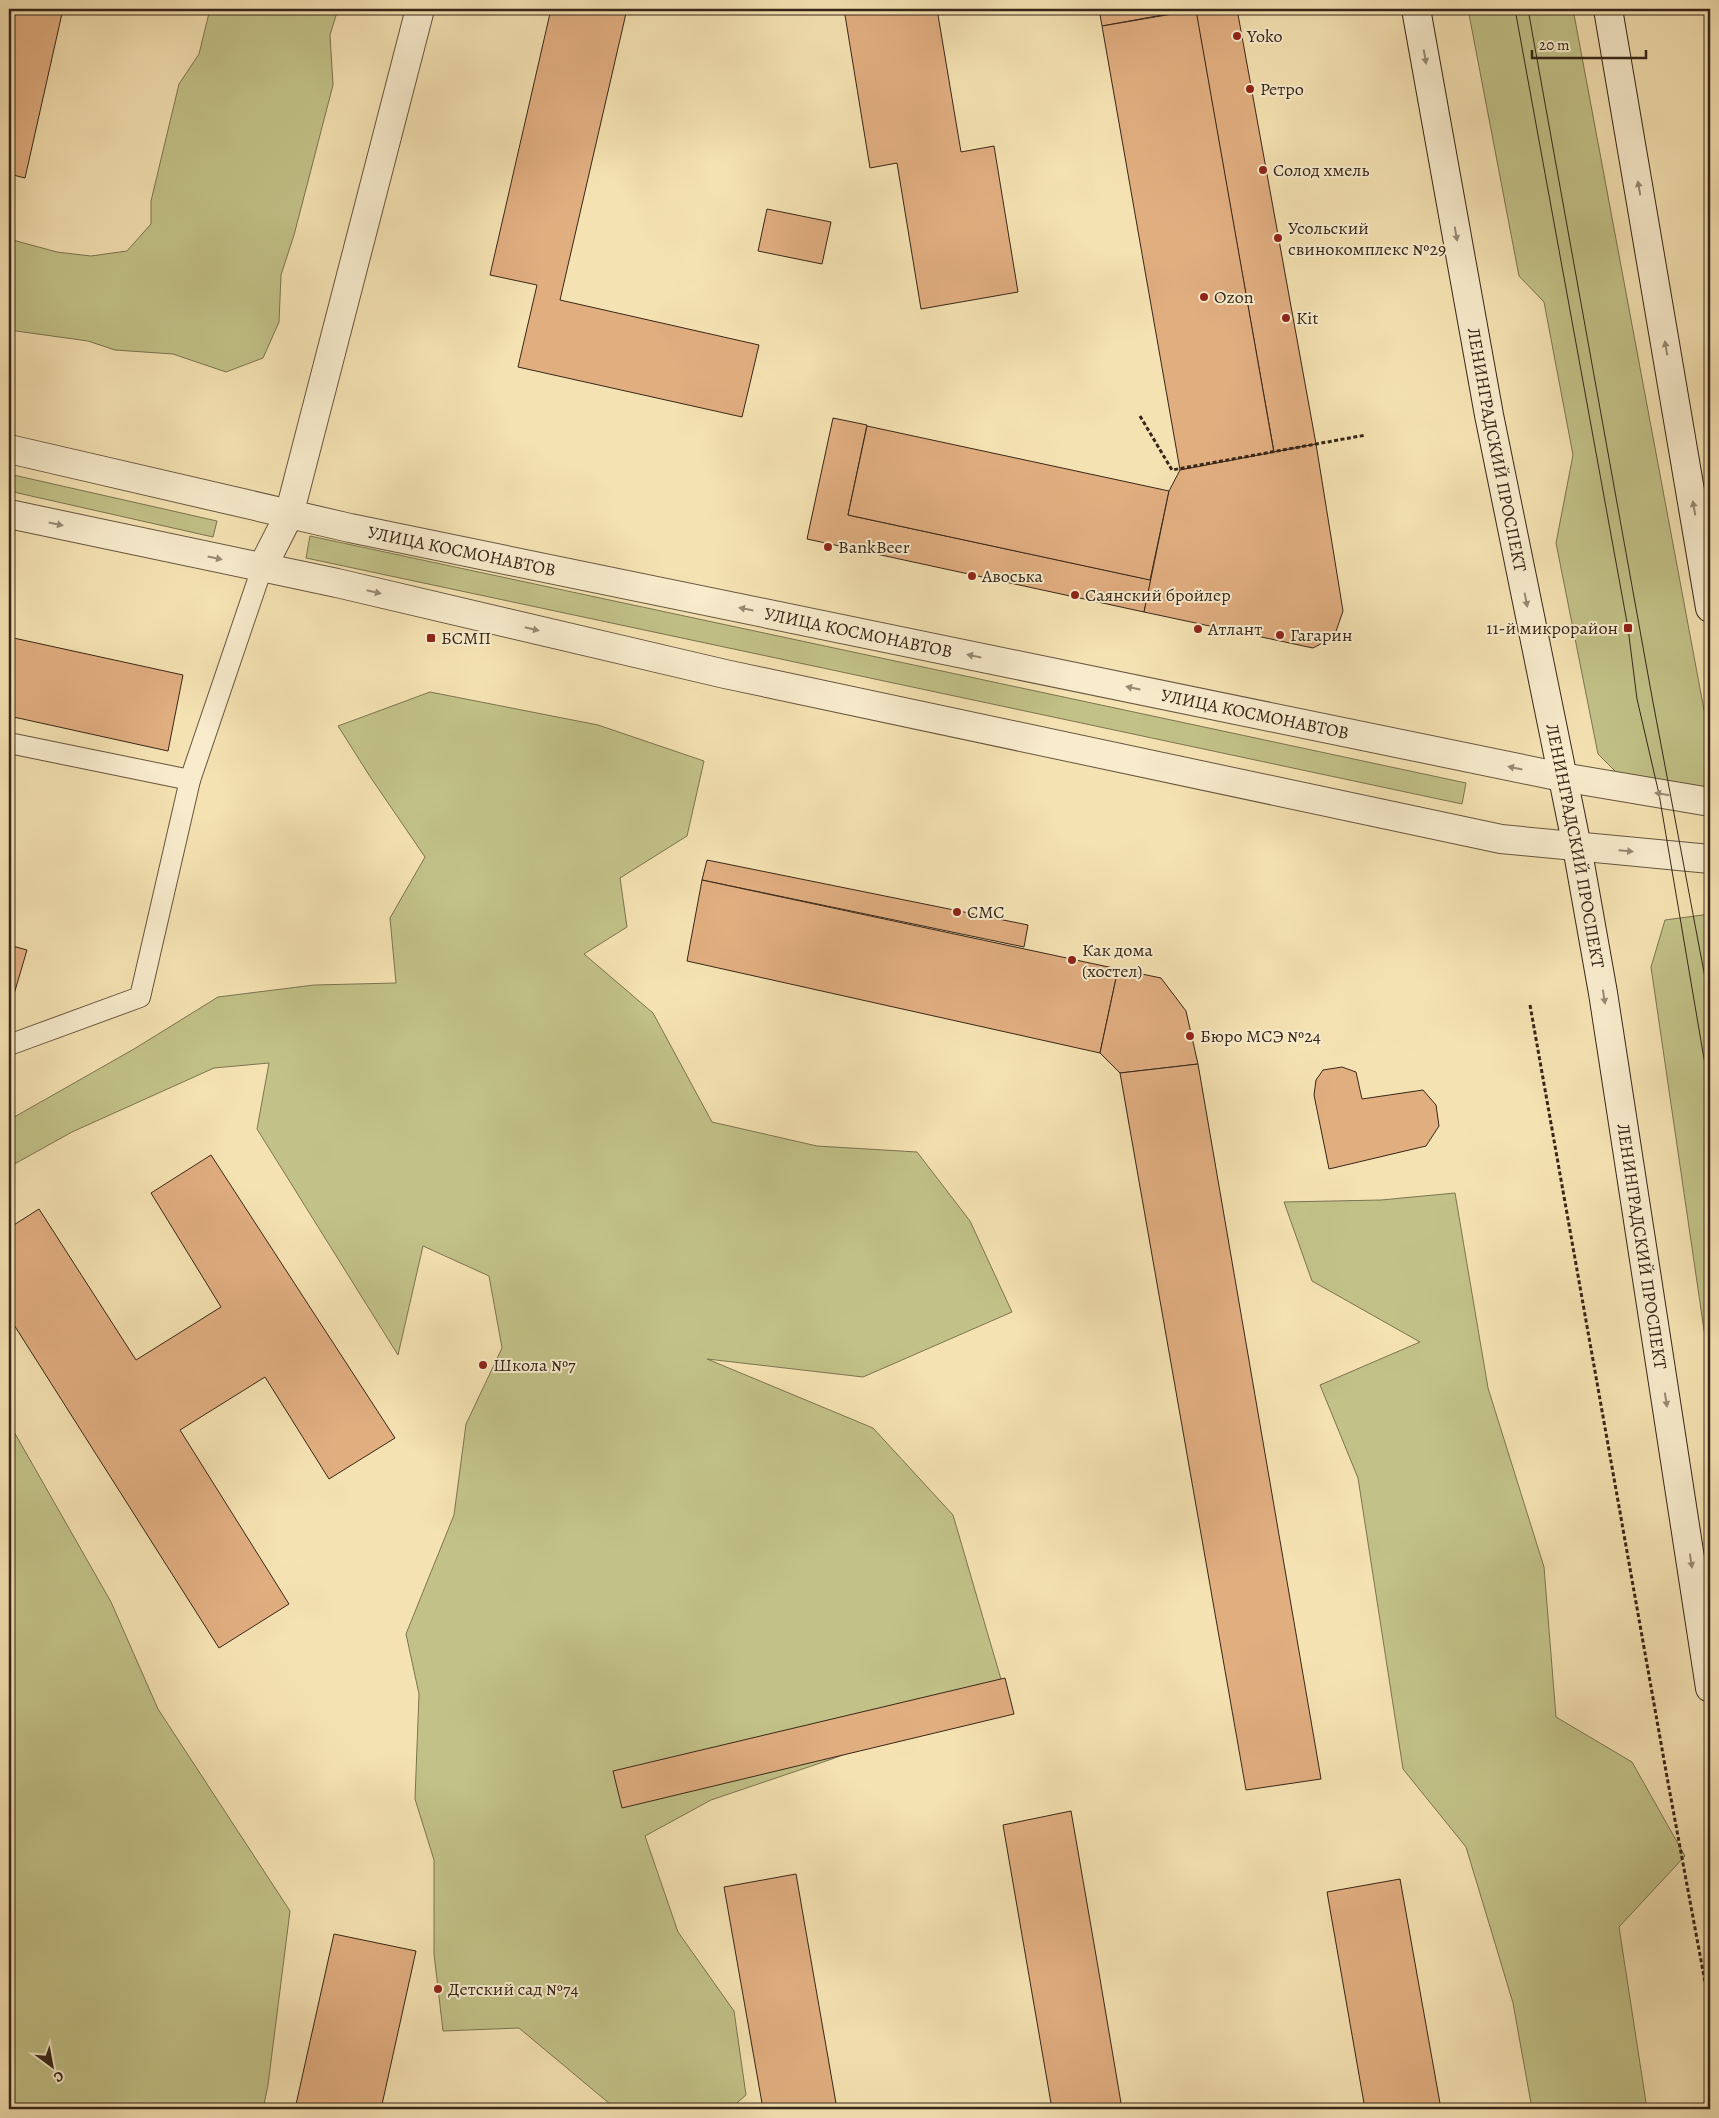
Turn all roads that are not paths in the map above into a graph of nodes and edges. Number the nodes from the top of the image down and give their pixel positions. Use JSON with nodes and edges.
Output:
{"nodes":[{"id":1,"x":420,"y":9,"type":"edge"},
{"id":2,"x":1416,"y":9,"type":"edge"},
{"id":3,"x":1608,"y":9,"type":"edge"},
{"id":4,"x":9,"y":449,"type":"edge"},
{"id":5,"x":9,"y":514,"type":"edge"},
{"id":6,"x":289,"y":515,"type":"junction"},
{"id":7,"x":262,"y":568,"type":"junction"},
{"id":8,"x":1710,"y":608,"type":"edge"},
{"id":9,"x":9,"y":743,"type":"edge"},
{"id":10,"x":1562,"y":777,"type":"junction"},
{"id":11,"x":190,"y":780,"type":"junction"},
{"id":12,"x":1710,"y":802,"type":"edge"},
{"id":13,"x":1577,"y":847,"type":"junction"},
{"id":14,"x":1710,"y":859,"type":"edge"},
{"id":15,"x":9,"y":1045,"type":"edge"},
{"id":16,"x":1710,"y":1688,"type":"edge"}],
"edges":[{"from":1,"to":6,"type":"street"},
{"from":2,"to":10,"type":"street","name":"ЛЕНИНГРАДСКИЙ ПРОСПЕКТ","one_way":true},
{"from":8,"to":3,"type":"street","one_way":true},
{"from":4,"to":6,"type":"street","name":"УЛИЦА КОСМОНАВТОВ"},
{"from":5,"to":7,"type":"street","one_way":true},
{"from":6,"to":7,"type":"street"},
{"from":10,"to":6,"type":"street","name":"УЛИЦА КОСМОНАВТОВ","one_way":true},
{"from":7,"to":11,"type":"lane"},
{"from":7,"to":13,"type":"street","one_way":true},
{"from":9,"to":11,"type":"lane"},
{"from":12,"to":10,"type":"street","name":"УЛИЦА КОСМОНАВТОВ","one_way":true},
{"from":10,"to":13,"type":"street","name":"ЛЕНИНГРАДСКИЙ ПРОСПЕКТ"},
{"from":11,"to":15,"type":"lane"},
{"from":13,"to":14,"type":"street","one_way":true},
{"from":13,"to":16,"type":"street","name":"ЛЕНИНГРАДСКИЙ ПРОСПЕКТ","one_way":true}]}
